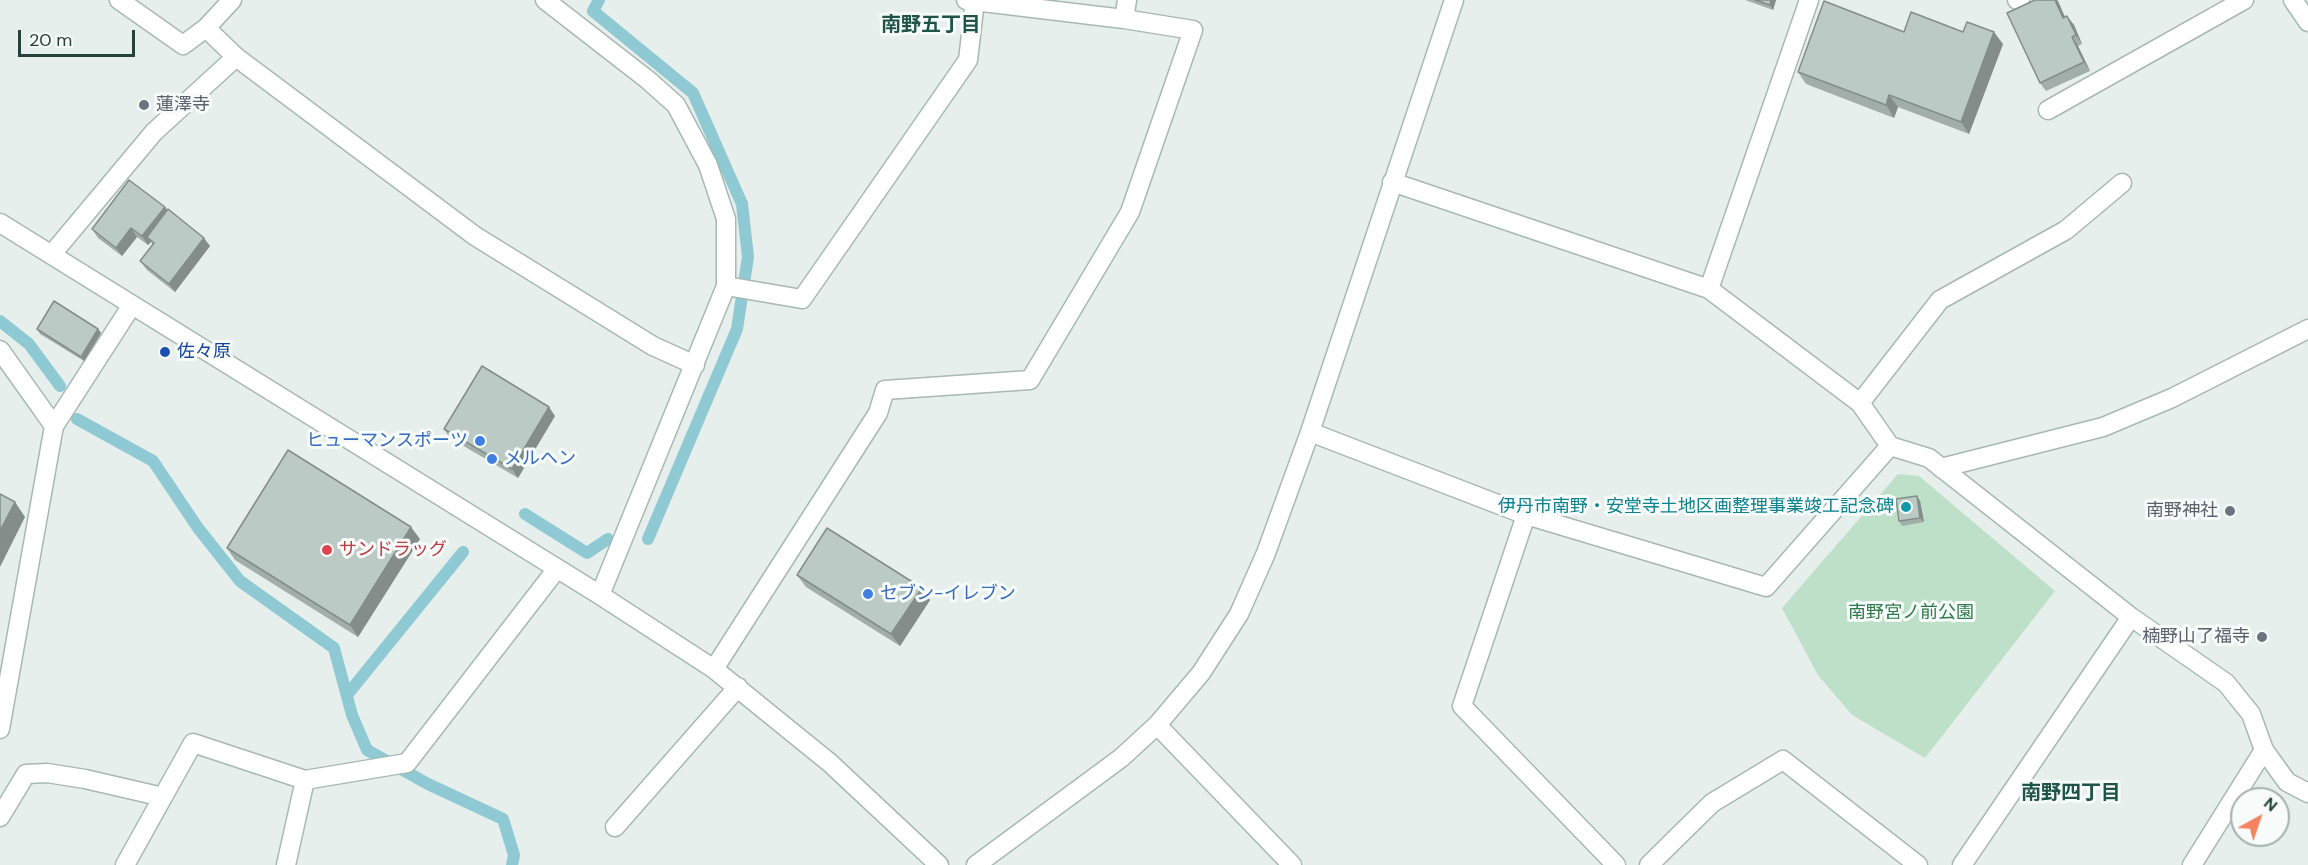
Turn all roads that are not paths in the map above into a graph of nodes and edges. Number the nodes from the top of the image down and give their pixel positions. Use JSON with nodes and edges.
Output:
{"nodes":[{"id":1,"x":119,"y":0,"type":"edge"},
{"id":2,"x":232,"y":0,"type":"edge"},
{"id":3,"x":545,"y":0,"type":"edge"},
{"id":4,"x":1127,"y":0,"type":"edge"},
{"id":5,"x":1454,"y":0,"type":"edge"},
{"id":6,"x":1809,"y":0,"type":"edge"},
{"id":7,"x":2244,"y":0,"type":"edge"},
{"id":8,"x":2293,"y":0,"type":"edge"},
{"id":9,"x":971,"y":1,"type":"edge"},
{"id":10,"x":1124,"y":19,"type":"junction"},
{"id":11,"x":2308,"y":22,"type":"edge"},
{"id":12,"x":206,"y":28,"type":"junction"},
{"id":13,"x":236,"y":57,"type":"junction"},
{"id":14,"x":2049,"y":110,"type":"dead end"},
{"id":15,"x":1392,"y":182,"type":"junction"},
{"id":16,"x":2122,"y":183,"type":"dead end"},
{"id":17,"x":0,"y":223,"type":"edge"},
{"id":18,"x":52,"y":254,"type":"junction"},
{"id":19,"x":726,"y":286,"type":"junction"},
{"id":20,"x":1709,"y":289,"type":"junction"},
{"id":21,"x":132,"y":304,"type":"junction"},
{"id":22,"x":2308,"y":329,"type":"edge"},
{"id":23,"x":0,"y":350,"type":"edge"},
{"id":24,"x":695,"y":365,"type":"junction"},
{"id":25,"x":1860,"y":403,"type":"junction"},
{"id":26,"x":54,"y":426,"type":"junction"},
{"id":27,"x":1310,"y":432,"type":"junction"},
{"id":28,"x":1890,"y":446,"type":"junction"},
{"id":29,"x":1941,"y":468,"type":"junction"},
{"id":30,"x":1526,"y":515,"type":"junction"},
{"id":31,"x":556,"y":570,"type":"junction"},
{"id":32,"x":600,"y":595,"type":"junction"},
{"id":33,"x":2131,"y":617,"type":"junction"},
{"id":34,"x":714,"y":669,"type":"junction"},
{"id":35,"x":738,"y":687,"type":"junction"},
{"id":36,"x":1157,"y":725,"type":"junction"},
{"id":37,"x":0,"y":729,"type":"edge"},
{"id":38,"x":2264,"y":750,"type":"junction"},
{"id":39,"x":305,"y":780,"type":"junction"},
{"id":40,"x":5,"y":790,"type":"edge"},
{"id":41,"x":2308,"y":793,"type":"edge"},
{"id":42,"x":163,"y":798,"type":"junction"},
{"id":43,"x":0,"y":816,"type":"edge"},
{"id":44,"x":615,"y":827,"type":"dead end"},
{"id":45,"x":125,"y":865,"type":"edge"},
{"id":46,"x":286,"y":865,"type":"edge"},
{"id":47,"x":939,"y":865,"type":"edge"},
{"id":48,"x":976,"y":865,"type":"edge"},
{"id":49,"x":1292,"y":865,"type":"edge"},
{"id":50,"x":1616,"y":865,"type":"edge"},
{"id":51,"x":1648,"y":865,"type":"edge"},
{"id":52,"x":1918,"y":865,"type":"edge"},
{"id":53,"x":1962,"y":865,"type":"edge"},
{"id":54,"x":2192,"y":865,"type":"edge"}],
"edges":[{"from":1,"to":12,"type":"street"},
{"from":2,"to":12,"type":"street"},
{"from":3,"to":19,"type":"street"},
{"from":4,"to":10,"type":"street"},
{"from":5,"to":15,"type":"street"},
{"from":6,"to":20,"type":"street"},
{"from":7,"to":14,"type":"street"},
{"from":8,"to":11,"type":"street"},
{"from":9,"to":10,"type":"street"},
{"from":9,"to":19,"type":"street"},
{"from":10,"to":34,"type":"street"},
{"from":12,"to":13,"type":"street"},
{"from":13,"to":18,"type":"street"},
{"from":13,"to":24,"type":"street"},
{"from":15,"to":20,"type":"street"},
{"from":15,"to":27,"type":"street"},
{"from":16,"to":25,"type":"street"},
{"from":17,"to":18,"type":"street"},
{"from":18,"to":21,"type":"street"},
{"from":19,"to":24,"type":"street"},
{"from":20,"to":25,"type":"street"},
{"from":21,"to":26,"type":"street"},
{"from":21,"to":31,"type":"street"},
{"from":22,"to":29,"type":"street"},
{"from":23,"to":26,"type":"street"},
{"from":24,"to":32,"type":"street"},
{"from":25,"to":28,"type":"street"},
{"from":26,"to":37,"type":"street"},
{"from":27,"to":30,"type":"street"},
{"from":27,"to":36,"type":"street"},
{"from":28,"to":29,"type":"street"},
{"from":28,"to":30,"type":"street"},
{"from":29,"to":33,"type":"street"},
{"from":30,"to":50,"type":"street"},
{"from":31,"to":32,"type":"street"},
{"from":31,"to":39,"type":"street"},
{"from":32,"to":34,"type":"street"},
{"from":33,"to":38,"type":"street"},
{"from":33,"to":53,"type":"street"},
{"from":34,"to":35,"type":"street"},
{"from":35,"to":44,"type":"street"},
{"from":35,"to":47,"type":"street"},
{"from":36,"to":48,"type":"street"},
{"from":36,"to":49,"type":"street"},
{"from":38,"to":41,"type":"street"},
{"from":38,"to":54,"type":"street"},
{"from":39,"to":42,"type":"street"},
{"from":39,"to":46,"type":"street"},
{"from":40,"to":42,"type":"street"},
{"from":40,"to":43,"type":"street"},
{"from":42,"to":45,"type":"street"},
{"from":51,"to":52,"type":"street"}]}
